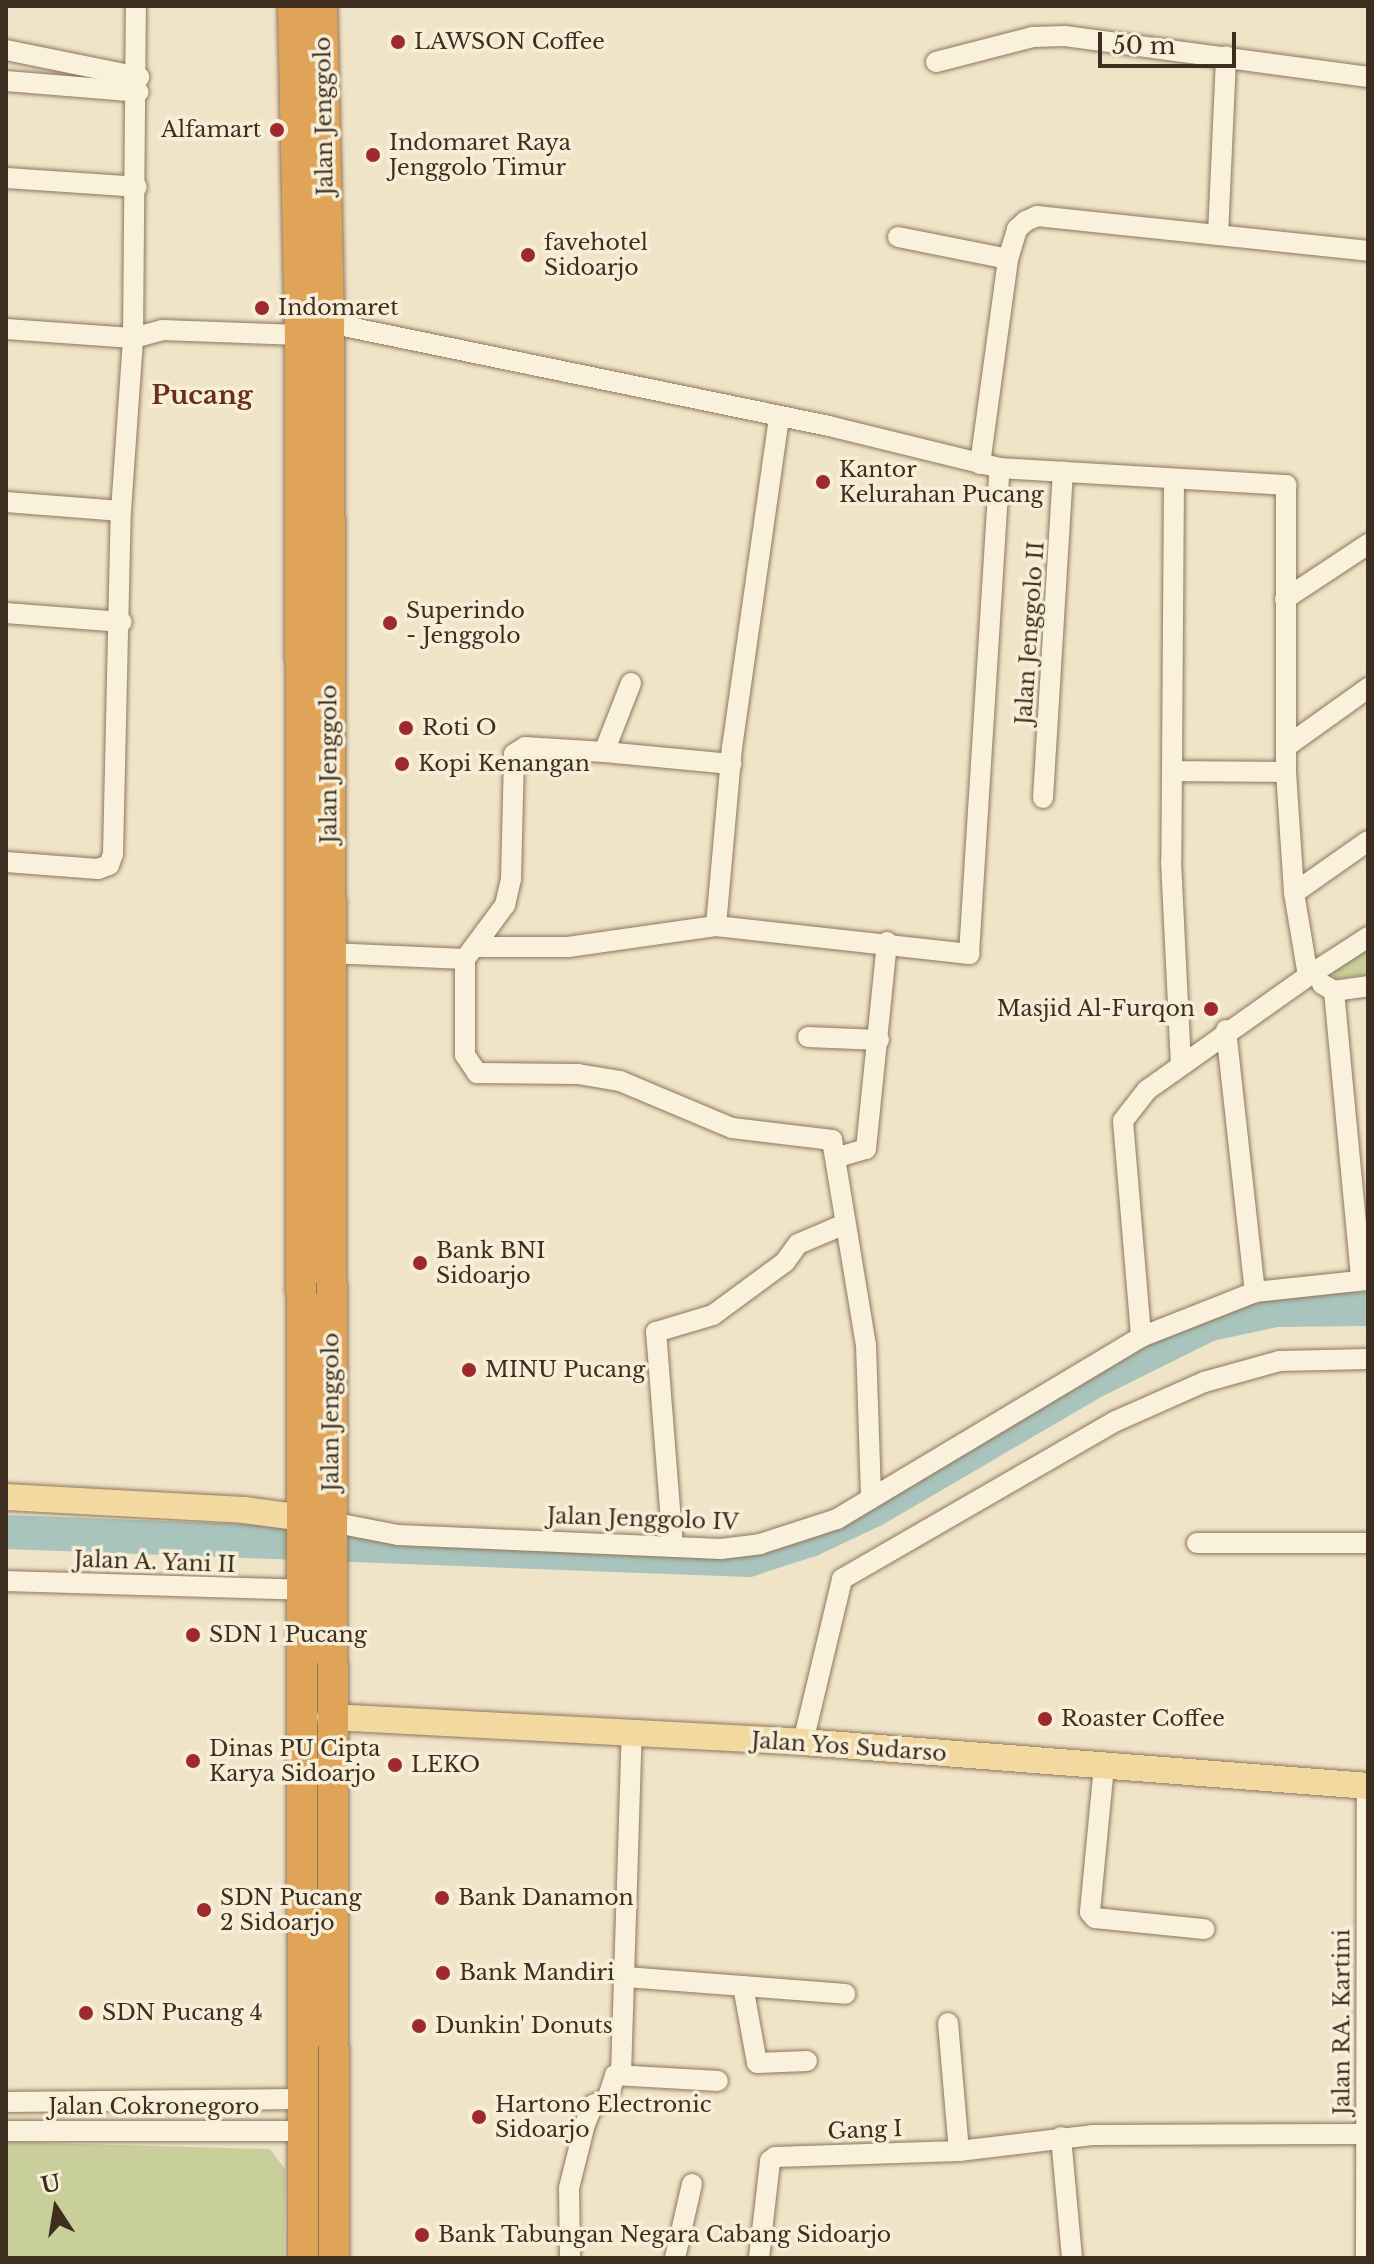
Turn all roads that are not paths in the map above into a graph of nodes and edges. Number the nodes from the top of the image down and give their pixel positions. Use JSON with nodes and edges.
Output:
{"nodes":[{"id":1,"x":136,"y":6,"type":"edge"},
{"id":2,"x":293,"y":6,"type":"edge"},
{"id":3,"x":322,"y":6,"type":"edge"},
{"id":4,"x":6,"y":50,"type":"edge"},
{"id":5,"x":1226,"y":56,"type":"junction"},
{"id":6,"x":936,"y":62,"type":"dead end"},
{"id":7,"x":1368,"y":77,"type":"edge"},
{"id":8,"x":6,"y":81,"type":"edge"},
{"id":9,"x":139,"y":84,"type":"junction"},
{"id":10,"x":6,"y":178,"type":"edge"},
{"id":11,"x":137,"y":187,"type":"junction"},
{"id":12,"x":1218,"y":235,"type":"junction"},
{"id":13,"x":898,"y":237,"type":"dead end"},
{"id":14,"x":1368,"y":251,"type":"edge"},
{"id":15,"x":1008,"y":259,"type":"junction"},
{"id":16,"x":329,"y":323,"type":"junction"},
{"id":17,"x":6,"y":329,"type":"edge"},
{"id":18,"x":300,"y":335,"type":"junction"},
{"id":19,"x":133,"y":338,"type":"junction"},
{"id":20,"x":779,"y":418,"type":"junction"},
{"id":21,"x":990,"y":466,"type":"junction"},
{"id":22,"x":1063,"y":472,"type":"junction"},
{"id":23,"x":1174,"y":479,"type":"junction"},
{"id":24,"x":6,"y":502,"type":"edge"},
{"id":25,"x":121,"y":511,"type":"junction"},
{"id":26,"x":1368,"y":544,"type":"edge"},
{"id":27,"x":1285,"y":599,"type":"junction"},
{"id":28,"x":6,"y":613,"type":"edge"},
{"id":29,"x":122,"y":622,"type":"junction"},
{"id":30,"x":631,"y":683,"type":"dead end"},
{"id":31,"x":1368,"y":688,"type":"edge"},
{"id":32,"x":1287,"y":746,"type":"junction"},
{"id":33,"x":604,"y":752,"type":"junction"},
{"id":34,"x":731,"y":764,"type":"junction"},
{"id":35,"x":1172,"y":771,"type":"junction"},
{"id":36,"x":1286,"y":772,"type":"junction"},
{"id":37,"x":1043,"y":798,"type":"dead end"},
{"id":38,"x":1368,"y":841,"type":"edge"},
{"id":39,"x":6,"y":862,"type":"edge"},
{"id":40,"x":1294,"y":893,"type":"junction"},
{"id":41,"x":716,"y":926,"type":"junction"},
{"id":42,"x":1368,"y":937,"type":"edge"},
{"id":43,"x":887,"y":942,"type":"junction"},
{"id":44,"x":329,"y":953,"type":"junction"},
{"id":45,"x":472,"y":953,"type":"junction"},
{"id":46,"x":1308,"y":976,"type":"junction"},
{"id":47,"x":1368,"y":986,"type":"edge"},
{"id":48,"x":1334,"y":991,"type":"junction"},
{"id":49,"x":1226,"y":1030,"type":"junction"},
{"id":50,"x":808,"y":1037,"type":"dead end"},
{"id":51,"x":879,"y":1040,"type":"junction"},
{"id":52,"x":1181,"y":1065,"type":"junction"},
{"id":53,"x":838,"y":1157,"type":"junction"},
{"id":54,"x":845,"y":1224,"type":"junction"},
{"id":55,"x":1364,"y":1279,"type":"edge"},
{"id":56,"x":1255,"y":1292,"type":"junction"},
{"id":57,"x":1141,"y":1337,"type":"junction"},
{"id":58,"x":1368,"y":1359,"type":"edge"},
{"id":59,"x":6,"y":1497,"type":"edge"},
{"id":60,"x":871,"y":1497,"type":"junction"},
{"id":61,"x":317,"y":1529,"type":"junction"},
{"id":62,"x":1197,"y":1543,"type":"dead end"},
{"id":63,"x":1368,"y":1543,"type":"edge"},
{"id":64,"x":673,"y":1547,"type":"junction"},
{"id":65,"x":311,"y":1580,"type":"junction"},
{"id":66,"x":6,"y":1581,"type":"edge"},
{"id":67,"x":330,"y":1717,"type":"junction"},
{"id":68,"x":632,"y":1732,"type":"junction"},
{"id":69,"x":803,"y":1742,"type":"junction"},
{"id":70,"x":1104,"y":1766,"type":"junction"},
{"id":71,"x":1368,"y":1786,"type":"edge"},
{"id":72,"x":1204,"y":1929,"type":"dead end"},
{"id":73,"x":626,"y":1977,"type":"junction"},
{"id":74,"x":743,"y":1986,"type":"junction"},
{"id":75,"x":845,"y":1994,"type":"dead end"},
{"id":76,"x":948,"y":2023,"type":"dead end"},
{"id":77,"x":807,"y":2061,"type":"dead end"},
{"id":78,"x":621,"y":2074,"type":"junction"},
{"id":79,"x":718,"y":2081,"type":"dead end"},
{"id":80,"x":301,"y":2099,"type":"junction"},
{"id":81,"x":6,"y":2102,"type":"edge"},
{"id":82,"x":335,"y":2129,"type":"junction"},
{"id":83,"x":6,"y":2131,"type":"edge"},
{"id":84,"x":302,"y":2131,"type":"junction"},
{"id":85,"x":1367,"y":2134,"type":"edge"},
{"id":86,"x":1061,"y":2137,"type":"junction"},
{"id":87,"x":959,"y":2151,"type":"junction"},
{"id":88,"x":692,"y":2184,"type":"dead end"},
{"id":89,"x":303,"y":2258,"type":"edge"},
{"id":90,"x":334,"y":2258,"type":"edge"},
{"id":91,"x":570,"y":2258,"type":"edge"},
{"id":92,"x":675,"y":2258,"type":"edge"},
{"id":93,"x":759,"y":2258,"type":"edge"},
{"id":94,"x":1072,"y":2258,"type":"edge"},
{"id":95,"x":1366,"y":2258,"type":"edge"}],
"edges":[{"from":1,"to":9,"type":"street"},
{"from":2,"to":18,"type":"highway","name":"Jalan Jenggolo"},
{"from":3,"to":16,"type":"highway","name":"Jalan Jenggolo"},
{"from":4,"to":9,"type":"street"},
{"from":5,"to":6,"type":"street"},
{"from":5,"to":7,"type":"street"},
{"from":5,"to":12,"type":"street"},
{"from":8,"to":9,"type":"street"},
{"from":9,"to":11,"type":"street"},
{"from":10,"to":11,"type":"street"},
{"from":11,"to":19,"type":"street"},
{"from":12,"to":14,"type":"street"},
{"from":12,"to":15,"type":"street"},
{"from":13,"to":15,"type":"street"},
{"from":15,"to":21,"type":"street"},
{"from":16,"to":20,"type":"street"},
{"from":16,"to":44,"type":"highway","name":"Jalan Jenggolo"},
{"from":17,"to":19,"type":"street"},
{"from":18,"to":19,"type":"street"},
{"from":18,"to":61,"type":"highway","name":"Jalan Jenggolo"},
{"from":19,"to":25,"type":"street"},
{"from":20,"to":21,"type":"street"},
{"from":20,"to":34,"type":"street"},
{"from":21,"to":22,"type":"street"},
{"from":21,"to":43,"type":"street"},
{"from":22,"to":23,"type":"street"},
{"from":22,"to":37,"type":"street","name":"Jalan Jenggolo II"},
{"from":23,"to":27,"type":"street"},
{"from":23,"to":35,"type":"street"},
{"from":24,"to":25,"type":"street"},
{"from":25,"to":29,"type":"street"},
{"from":26,"to":27,"type":"street"},
{"from":27,"to":32,"type":"street"},
{"from":28,"to":29,"type":"street"},
{"from":29,"to":39,"type":"street"},
{"from":30,"to":33,"type":"street"},
{"from":31,"to":32,"type":"street"},
{"from":32,"to":36,"type":"street"},
{"from":33,"to":34,"type":"street"},
{"from":33,"to":45,"type":"street"},
{"from":34,"to":41,"type":"street"},
{"from":35,"to":36,"type":"street"},
{"from":35,"to":52,"type":"street"},
{"from":36,"to":40,"type":"street"},
{"from":38,"to":40,"type":"street"},
{"from":40,"to":46,"type":"street"},
{"from":41,"to":43,"type":"street"},
{"from":41,"to":45,"type":"street"},
{"from":42,"to":46,"type":"street"},
{"from":43,"to":51,"type":"street"},
{"from":44,"to":45,"type":"street"},
{"from":44,"to":61,"type":"highway","name":"Jalan Jenggolo"},
{"from":45,"to":53,"type":"street"},
{"from":46,"to":48,"type":"street"},
{"from":46,"to":49,"type":"street"},
{"from":47,"to":48,"type":"street"},
{"from":48,"to":55,"type":"street"},
{"from":49,"to":52,"type":"street"},
{"from":49,"to":56,"type":"street"},
{"from":50,"to":51,"type":"street"},
{"from":51,"to":53,"type":"street"},
{"from":52,"to":57,"type":"street"},
{"from":53,"to":54,"type":"street"},
{"from":54,"to":60,"type":"street"},
{"from":54,"to":64,"type":"street"},
{"from":55,"to":56,"type":"street","name":"Jalan Jenggolo IV"},
{"from":56,"to":57,"type":"street","name":"Jalan Jenggolo IV"},
{"from":57,"to":60,"type":"street","name":"Jalan Jenggolo IV"},
{"from":58,"to":69,"type":"street"},
{"from":59,"to":61,"type":"main road"},
{"from":60,"to":64,"type":"street","name":"Jalan Jenggolo IV"},
{"from":61,"to":64,"type":"street","name":"Jalan Jenggolo IV"},
{"from":61,"to":65,"type":"highway"},
{"from":62,"to":63,"type":"street"},
{"from":65,"to":66,"type":"street","name":"Jalan A. Yani II"},
{"from":65,"to":67,"type":"highway"},
{"from":65,"to":80,"type":"highway"},
{"from":67,"to":68,"type":"main road","name":"Jalan Yos Sudarso"},
{"from":67,"to":82,"type":"highway"},
{"from":68,"to":69,"type":"main road","name":"Jalan Yos Sudarso"},
{"from":68,"to":73,"type":"street"},
{"from":69,"to":70,"type":"main road","name":"Jalan Yos Sudarso"},
{"from":70,"to":71,"type":"main road","name":"Jalan Yos Sudarso"},
{"from":70,"to":72,"type":"street"},
{"from":71,"to":85,"type":"street","name":"Jalan RA. Kartini"},
{"from":73,"to":74,"type":"street"},
{"from":73,"to":78,"type":"street"},
{"from":74,"to":75,"type":"street"},
{"from":74,"to":77,"type":"street"},
{"from":76,"to":87,"type":"street"},
{"from":78,"to":79,"type":"street"},
{"from":78,"to":91,"type":"street"},
{"from":80,"to":81,"type":"street","name":"Jalan Cokronegoro"},
{"from":80,"to":84,"type":"highway"},
{"from":82,"to":84,"type":"highway"},
{"from":82,"to":90,"type":"highway"},
{"from":83,"to":84,"type":"street","name":"Jalan Cokronegoro"},
{"from":84,"to":89,"type":"highway"},
{"from":85,"to":86,"type":"street","name":"Gang I"},
{"from":85,"to":95,"type":"street","name":"Jalan RA. Kartini"},
{"from":86,"to":87,"type":"street","name":"Gang I"},
{"from":86,"to":94,"type":"street"},
{"from":87,"to":93,"type":"street","name":"Gang I"},
{"from":88,"to":92,"type":"street"}]}
